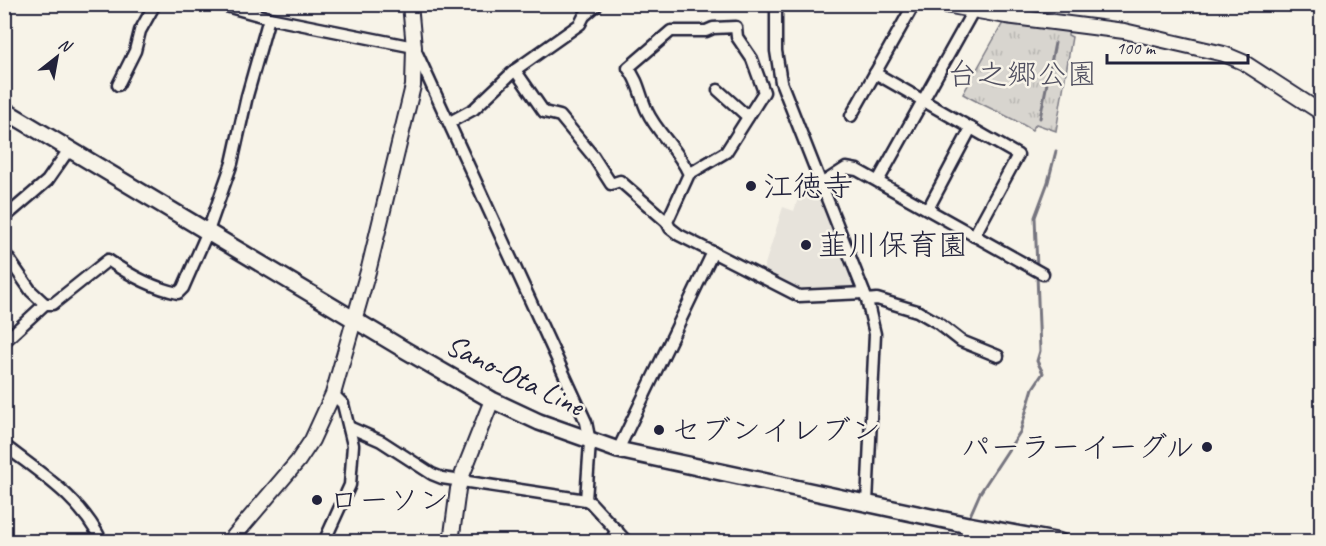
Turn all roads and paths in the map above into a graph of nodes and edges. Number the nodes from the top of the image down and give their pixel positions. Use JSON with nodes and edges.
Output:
{"nodes":[{"id":1,"x":155,"y":4,"type":"edge"},
{"id":2,"x":219,"y":4,"type":"edge"},
{"id":3,"x":410,"y":4,"type":"edge"},
{"id":4,"x":598,"y":4,"type":"edge"},
{"id":5,"x":776,"y":4,"type":"edge"},
{"id":6,"x":914,"y":4,"type":"edge"},
{"id":7,"x":940,"y":4,"type":"edge"},
{"id":8,"x":242,"y":7,"type":"edge"},
{"id":9,"x":974,"y":10,"type":"junction"},
{"id":10,"x":268,"y":18,"type":"junction"},
{"id":11,"x":414,"y":46,"type":"junction"},
{"id":12,"x":515,"y":70,"type":"junction"},
{"id":13,"x":875,"y":73,"type":"junction"},
{"id":14,"x":781,"y":82,"type":"junction"},
{"id":15,"x":118,"y":85,"type":"dead end"},
{"id":16,"x":762,"y":87,"type":"junction"},
{"id":17,"x":718,"y":90,"type":"dead end"},
{"id":18,"x":924,"y":101,"type":"junction"},
{"id":19,"x":4,"y":110,"type":"edge"},
{"id":20,"x":1322,"y":113,"type":"edge"},
{"id":21,"x":850,"y":116,"type":"dead end"},
{"id":22,"x":748,"y":117,"type":"junction"},
{"id":23,"x":450,"y":122,"type":"junction"},
{"id":24,"x":971,"y":128,"type":"junction"},
{"id":25,"x":70,"y":148,"type":"junction"},
{"id":26,"x":688,"y":174,"type":"junction"},
{"id":27,"x":878,"y":181,"type":"junction"},
{"id":28,"x":821,"y":184,"type":"junction"},
{"id":29,"x":928,"y":210,"type":"junction"},
{"id":30,"x":4,"y":218,"type":"edge"},
{"id":31,"x":667,"y":222,"type":"junction"},
{"id":32,"x":208,"y":231,"type":"junction"},
{"id":33,"x":974,"y":236,"type":"junction"},
{"id":34,"x":4,"y":252,"type":"edge"},
{"id":35,"x":713,"y":252,"type":"junction"},
{"id":36,"x":1039,"y":272,"type":"dead end"},
{"id":37,"x":865,"y":296,"type":"junction"},
{"id":38,"x":45,"y":304,"type":"junction"},
{"id":39,"x":354,"y":320,"type":"junction"},
{"id":40,"x":4,"y":342,"type":"edge"},
{"id":41,"x":998,"y":356,"type":"dead end"},
{"id":42,"x":333,"y":394,"type":"junction"},
{"id":43,"x":492,"y":400,"type":"junction"},
{"id":44,"x":349,"y":427,"type":"junction"},
{"id":45,"x":590,"y":441,"type":"junction"},
{"id":46,"x":4,"y":445,"type":"edge"},
{"id":47,"x":618,"y":450,"type":"junction"},
{"id":48,"x":461,"y":481,"type":"junction"},
{"id":49,"x":586,"y":500,"type":"junction"},
{"id":50,"x":867,"y":503,"type":"junction"},
{"id":51,"x":968,"y":525,"type":"junction"},
{"id":52,"x":617,"y":530,"type":"junction"},
{"id":53,"x":102,"y":542,"type":"edge"},
{"id":54,"x":229,"y":542,"type":"edge"},
{"id":55,"x":324,"y":542,"type":"edge"},
{"id":56,"x":452,"y":542,"type":"edge"},
{"id":57,"x":609,"y":542,"type":"edge"},
{"id":58,"x":627,"y":542,"type":"edge"},
{"id":59,"x":965,"y":542,"type":"edge"},
{"id":60,"x":1060,"y":542,"type":"edge"}],
"edges":[{"from":1,"to":15,"type":"street"},
{"from":2,"to":8,"type":"street"},
{"from":3,"to":11,"type":"street"},
{"from":4,"to":12,"type":"street"},
{"from":5,"to":14,"type":"street"},
{"from":6,"to":13,"type":"street"},
{"from":7,"to":9,"type":"street"},
{"from":8,"to":10,"type":"street"},
{"from":9,"to":18,"type":"street"},
{"from":9,"to":20,"type":"street"},
{"from":10,"to":11,"type":"street"},
{"from":10,"to":32,"type":"street"},
{"from":11,"to":23,"type":"street"},
{"from":11,"to":39,"type":"street"},
{"from":12,"to":23,"type":"street"},
{"from":12,"to":31,"type":"street"},
{"from":13,"to":18,"type":"street"},
{"from":13,"to":21,"type":"street"},
{"from":14,"to":16,"type":"street"},
{"from":14,"to":28,"type":"street"},
{"from":16,"to":22,"type":"street"},
{"from":16,"to":26,"type":"street"},
{"from":17,"to":22,"type":"street"},
{"from":18,"to":24,"type":"street"},
{"from":18,"to":27,"type":"street"},
{"from":19,"to":25,"type":"main road","name":"Sano-Ota Line"},
{"from":22,"to":26,"type":"street"},
{"from":23,"to":45,"type":"street"},
{"from":24,"to":29,"type":"street"},
{"from":24,"to":33,"type":"street"},
{"from":25,"to":30,"type":"street"},
{"from":25,"to":32,"type":"main road","name":"Sano-Ota Line"},
{"from":26,"to":31,"type":"street"},
{"from":27,"to":28,"type":"street"},
{"from":27,"to":29,"type":"street"},
{"from":28,"to":37,"type":"street"},
{"from":29,"to":33,"type":"street"},
{"from":31,"to":35,"type":"street"},
{"from":32,"to":38,"type":"street"},
{"from":32,"to":39,"type":"main road","name":"Sano-Ota Line"},
{"from":33,"to":36,"type":"street"},
{"from":34,"to":38,"type":"street"},
{"from":35,"to":37,"type":"street"},
{"from":35,"to":47,"type":"street"},
{"from":37,"to":41,"type":"street"},
{"from":37,"to":50,"type":"street"},
{"from":38,"to":40,"type":"street"},
{"from":39,"to":42,"type":"street"},
{"from":39,"to":43,"type":"main road","name":"Sano-Ota Line"},
{"from":42,"to":44,"type":"street"},
{"from":42,"to":54,"type":"street"},
{"from":43,"to":45,"type":"main road","name":"Sano-Ota Line"},
{"from":43,"to":48,"type":"street"},
{"from":44,"to":48,"type":"street"},
{"from":44,"to":55,"type":"street"},
{"from":45,"to":47,"type":"main road","name":"Sano-Ota Line"},
{"from":45,"to":49,"type":"street"},
{"from":46,"to":53,"type":"street"},
{"from":47,"to":50,"type":"main road","name":"Sano-Ota Line"},
{"from":48,"to":49,"type":"street"},
{"from":48,"to":56,"type":"street"},
{"from":49,"to":52,"type":"street"},
{"from":50,"to":51,"type":"main road","name":"Sano-Ota Line"},
{"from":51,"to":59,"type":"street"},
{"from":51,"to":60,"type":"main road","name":"Sano-Ota Line"},
{"from":52,"to":57,"type":"street"},
{"from":52,"to":58,"type":"street"}]}
